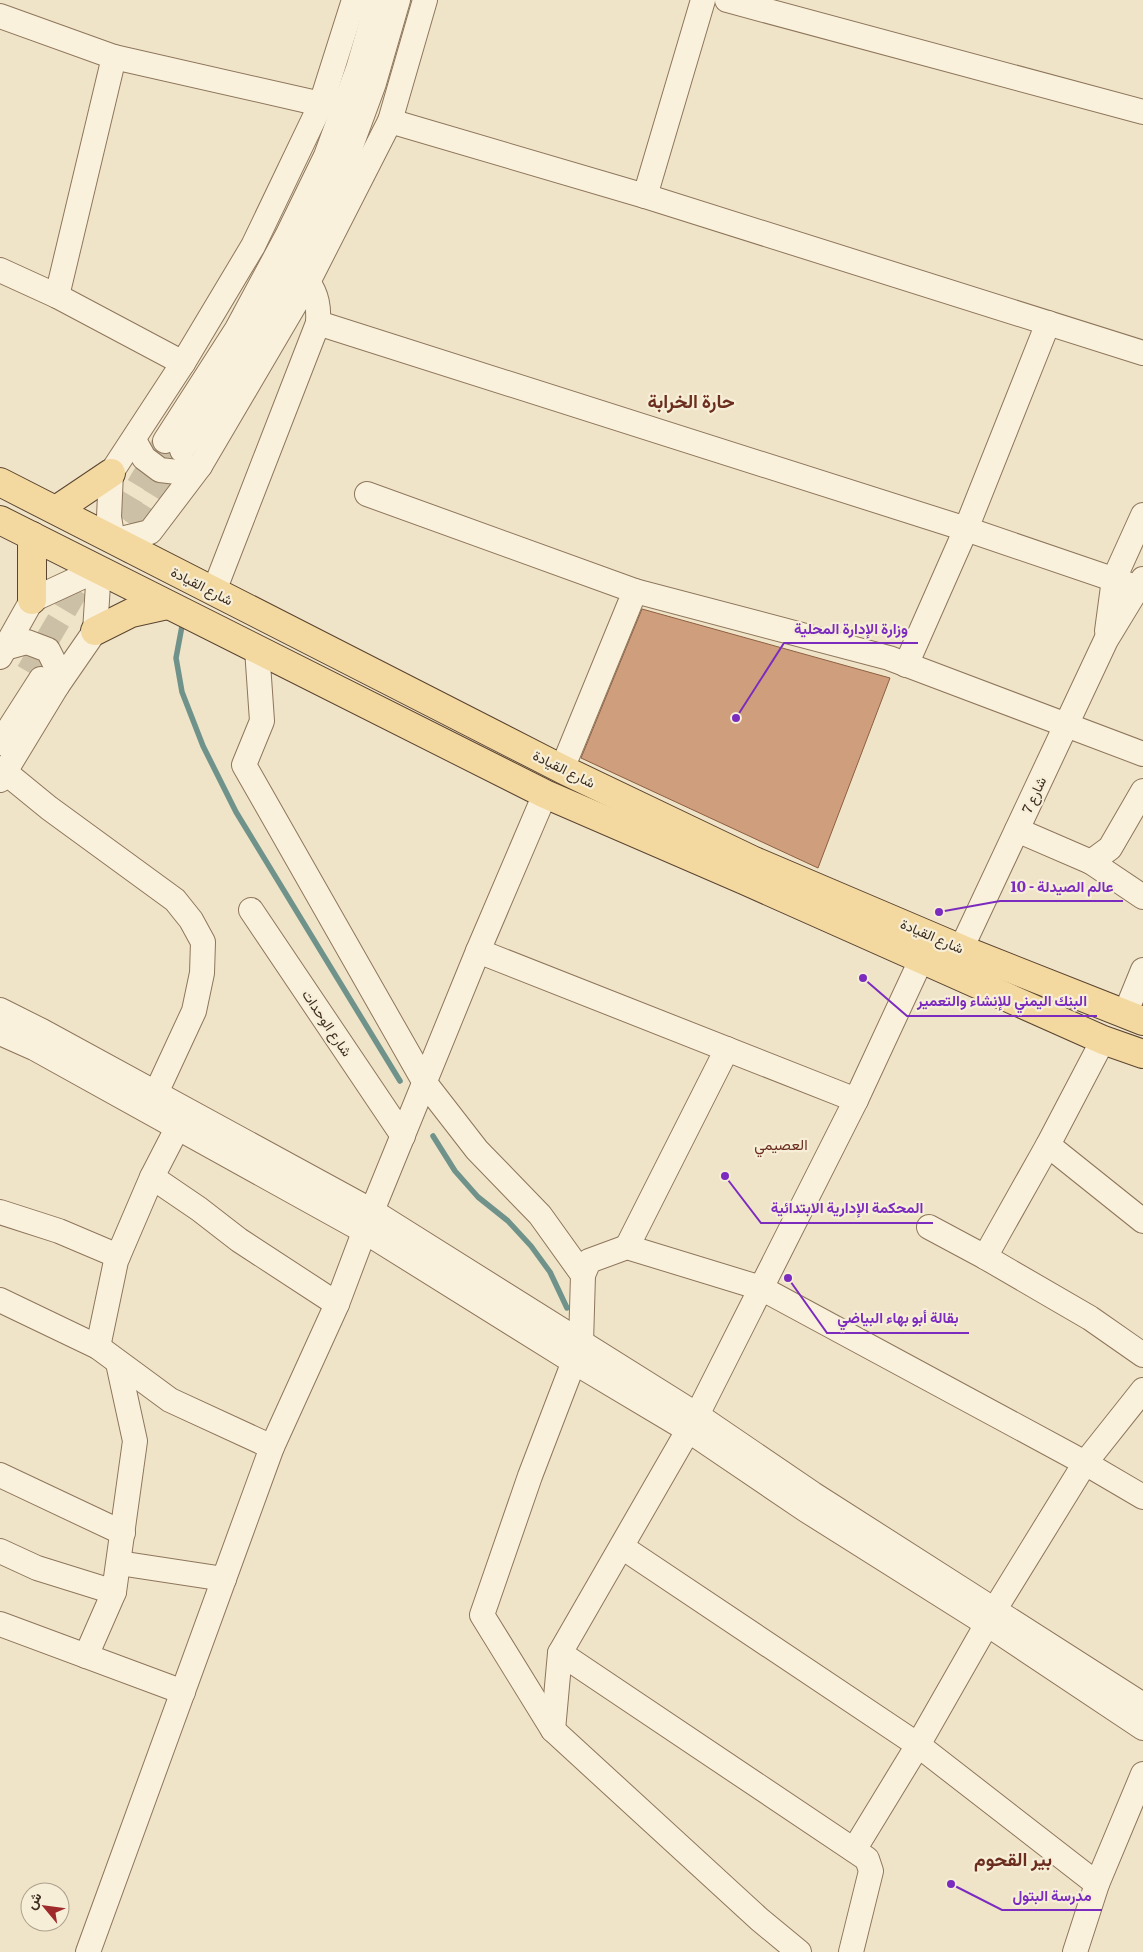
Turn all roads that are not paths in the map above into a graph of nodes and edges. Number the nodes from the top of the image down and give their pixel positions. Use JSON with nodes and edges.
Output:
{"nodes":[{"id":1,"x":354,"y":0,"type":"edge"},
{"id":2,"x":378,"y":0,"type":"edge"},
{"id":3,"x":398,"y":0,"type":"edge"},
{"id":4,"x":425,"y":0,"type":"edge"},
{"id":5,"x":703,"y":0,"type":"edge"},
{"id":6,"x":727,"y":0,"type":"edge"},
{"id":7,"x":0,"y":16,"type":"edge"},
{"id":8,"x":114,"y":57,"type":"junction"},
{"id":9,"x":321,"y":104,"type":"junction"},
{"id":10,"x":1143,"y":112,"type":"edge"},
{"id":11,"x":390,"y":121,"type":"junction"},
{"id":12,"x":646,"y":196,"type":"junction"},
{"id":13,"x":0,"y":270,"type":"edge"},
{"id":14,"x":308,"y":282,"type":"junction"},
{"id":15,"x":57,"y":296,"type":"junction"},
{"id":16,"x":318,"y":323,"type":"junction"},
{"id":17,"x":1048,"y":323,"type":"junction"},
{"id":18,"x":1143,"y":353,"type":"edge"},
{"id":19,"x":183,"y":363,"type":"junction"},
{"id":20,"x":134,"y":440,"type":"junction"},
{"id":21,"x":200,"y":466,"type":"junction"},
{"id":22,"x":111,"y":473,"type":"junction"},
{"id":23,"x":0,"y":482,"type":"edge"},
{"id":24,"x":366,"y":494,"type":"dead end"},
{"id":25,"x":56,"y":510,"type":"junction"},
{"id":26,"x":1143,"y":515,"type":"edge"},
{"id":27,"x":0,"y":520,"type":"edge"},
{"id":28,"x":966,"y":529,"type":"junction"},
{"id":29,"x":32,"y":536,"type":"junction"},
{"id":30,"x":113,"y":541,"type":"junction"},
{"id":31,"x":99,"y":569,"type":"junction"},
{"id":32,"x":1114,"y":579,"type":"junction"},
{"id":33,"x":1141,"y":583,"type":"edge"},
{"id":34,"x":214,"y":591,"type":"junction"},
{"id":35,"x":635,"y":591,"type":"junction"},
{"id":36,"x":32,"y":600,"type":"junction"},
{"id":37,"x":167,"y":605,"type":"junction"},
{"id":38,"x":95,"y":631,"type":"junction"},
{"id":39,"x":1106,"y":640,"type":"junction"},
{"id":40,"x":257,"y":649,"type":"junction"},
{"id":41,"x":3,"y":653,"type":"edge"},
{"id":42,"x":906,"y":665,"type":"junction"},
{"id":43,"x":42,"y":679,"type":"junction"},
{"id":44,"x":0,"y":717,"type":"edge"},
{"id":45,"x":1067,"y":724,"type":"junction"},
{"id":46,"x":0,"y":743,"type":"edge"},
{"id":47,"x":1143,"y":754,"type":"edge"},
{"id":48,"x":562,"y":769,"type":"junction"},
{"id":49,"x":3,"y":776,"type":"edge"},
{"id":50,"x":1143,"y":791,"type":"edge"},
{"id":51,"x":545,"y":794,"type":"junction"},
{"id":52,"x":1017,"y":830,"type":"junction"},
{"id":53,"x":1092,"y":862,"type":"junction"},
{"id":54,"x":1143,"y":897,"type":"edge"},
{"id":55,"x":251,"y":910,"type":"dead end"},
{"id":56,"x":961,"y":949,"type":"junction"},
{"id":57,"x":478,"y":951,"type":"junction"},
{"id":58,"x":921,"y":960,"type":"junction"},
{"id":59,"x":1143,"y":970,"type":"edge"},
{"id":60,"x":0,"y":1010,"type":"edge"},
{"id":61,"x":1134,"y":1018,"type":"edge"},
{"id":62,"x":0,"y":1034,"type":"edge"},
{"id":63,"x":1104,"y":1040,"type":"junction"},
{"id":64,"x":727,"y":1049,"type":"junction"},
{"id":65,"x":1143,"y":1054,"type":"edge"},
{"id":66,"x":425,"y":1083,"type":"junction"},
{"id":67,"x":156,"y":1093,"type":"junction"},
{"id":68,"x":856,"y":1100,"type":"junction"},
{"id":69,"x":182,"y":1119,"type":"junction"},
{"id":70,"x":403,"y":1136,"type":"junction"},
{"id":71,"x":1048,"y":1145,"type":"junction"},
{"id":72,"x":152,"y":1177,"type":"junction"},
{"id":73,"x":0,"y":1212,"type":"edge"},
{"id":74,"x":368,"y":1221,"type":"junction"},
{"id":75,"x":1143,"y":1221,"type":"edge"},
{"id":76,"x":928,"y":1227,"type":"dead end"},
{"id":77,"x":627,"y":1247,"type":"junction"},
{"id":78,"x":118,"y":1256,"type":"junction"},
{"id":79,"x":985,"y":1257,"type":"junction"},
{"id":80,"x":583,"y":1275,"type":"junction"},
{"id":81,"x":761,"y":1288,"type":"junction"},
{"id":82,"x":0,"y":1300,"type":"edge"},
{"id":83,"x":337,"y":1304,"type":"junction"},
{"id":84,"x":98,"y":1347,"type":"junction"},
{"id":85,"x":577,"y":1352,"type":"junction"},
{"id":86,"x":1143,"y":1355,"type":"edge"},
{"id":87,"x":118,"y":1363,"type":"junction"},
{"id":88,"x":1143,"y":1390,"type":"edge"},
{"id":89,"x":693,"y":1423,"type":"junction"},
{"id":90,"x":272,"y":1447,"type":"junction"},
{"id":91,"x":1085,"y":1463,"type":"junction"},
{"id":92,"x":0,"y":1474,"type":"edge"},
{"id":93,"x":1143,"y":1497,"type":"edge"},
{"id":94,"x":123,"y":1533,"type":"junction"},
{"id":95,"x":622,"y":1547,"type":"junction"},
{"id":96,"x":0,"y":1551,"type":"edge"},
{"id":97,"x":118,"y":1563,"type":"junction"},
{"id":98,"x":224,"y":1579,"type":"junction"},
{"id":99,"x":114,"y":1592,"type":"junction"},
{"id":100,"x":991,"y":1616,"type":"junction"},
{"id":101,"x":0,"y":1624,"type":"edge"},
{"id":102,"x":560,"y":1653,"type":"junction"},
{"id":103,"x":86,"y":1656,"type":"junction"},
{"id":104,"x":183,"y":1692,"type":"junction"},
{"id":105,"x":1143,"y":1705,"type":"edge"},
{"id":106,"x":1143,"y":1728,"type":"edge"},
{"id":107,"x":553,"y":1730,"type":"junction"},
{"id":108,"x":918,"y":1745,"type":"junction"},
{"id":109,"x":1143,"y":1774,"type":"edge"},
{"id":110,"x":854,"y":1850,"type":"junction"},
{"id":111,"x":1097,"y":1884,"type":"junction"},
{"id":112,"x":88,"y":1952,"type":"edge"},
{"id":113,"x":799,"y":1952,"type":"edge"},
{"id":114,"x":851,"y":1952,"type":"edge"},
{"id":115,"x":1075,"y":1952,"type":"edge"}],
"edges":[{"from":1,"to":9,"type":"street"},
{"from":2,"to":3,"type":"street"},
{"from":4,"to":11,"type":"street"},
{"from":5,"to":12,"type":"street"},
{"from":6,"to":10,"type":"street"},
{"from":7,"to":8,"type":"street"},
{"from":8,"to":9,"type":"street"},
{"from":8,"to":15,"type":"street"},
{"from":9,"to":19,"type":"street"},
{"from":11,"to":12,"type":"street"},
{"from":11,"to":14,"type":"street"},
{"from":12,"to":17,"type":"street"},
{"from":13,"to":15,"type":"street"},
{"from":14,"to":16,"type":"street"},
{"from":14,"to":21,"type":"street"},
{"from":15,"to":19,"type":"street"},
{"from":16,"to":28,"type":"street"},
{"from":16,"to":34,"type":"street"},
{"from":17,"to":18,"type":"street"},
{"from":17,"to":28,"type":"street"},
{"from":19,"to":20,"type":"street"},
{"from":20,"to":21,"type":"street"},
{"from":20,"to":22,"type":"street"},
{"from":21,"to":30,"type":"street"},
{"from":22,"to":25,"type":"main road"},
{"from":22,"to":30,"type":"street"},
{"from":23,"to":25,"type":"main road","name":"شارع القيادة"},
{"from":24,"to":35,"type":"street"},
{"from":25,"to":30,"type":"main road","name":"شارع القيادة"},
{"from":26,"to":32,"type":"street","name":"شارع 7"},
{"from":27,"to":29,"type":"main road","name":"شارع القيادة"},
{"from":28,"to":32,"type":"street"},
{"from":28,"to":42,"type":"street"},
{"from":29,"to":31,"type":"main road","name":"شارع القيادة"},
{"from":29,"to":36,"type":"main road"},
{"from":30,"to":34,"type":"main road","name":"شارع القيادة"},
{"from":31,"to":36,"type":"street"},
{"from":31,"to":37,"type":"main road","name":"شارع القيادة"},
{"from":31,"to":38,"type":"street"},
{"from":32,"to":33,"type":"street"},
{"from":32,"to":39,"type":"street","name":"شارع 7"},
{"from":33,"to":39,"type":"street","name":"شارع 7"},
{"from":34,"to":48,"type":"main road","name":"شارع القيادة"},
{"from":35,"to":42,"type":"street"},
{"from":35,"to":48,"type":"street"},
{"from":36,"to":41,"type":"street"},
{"from":37,"to":38,"type":"main road"},
{"from":37,"to":40,"type":"main road","name":"شارع القيادة"},
{"from":38,"to":43,"type":"street"},
{"from":39,"to":45,"type":"street","name":"شارع 7"},
{"from":40,"to":51,"type":"main road","name":"شارع القيادة"},
{"from":40,"to":66,"type":"street"},
{"from":41,"to":43,"type":"street"},
{"from":42,"to":45,"type":"street"},
{"from":43,"to":44,"type":"street"},
{"from":43,"to":46,"type":"street"},
{"from":43,"to":49,"type":"street"},
{"from":45,"to":47,"type":"street"},
{"from":45,"to":52,"type":"street","name":"شارع 7"},
{"from":48,"to":56,"type":"main road","name":"شارع القيادة"},
{"from":49,"to":67,"type":"street"},
{"from":50,"to":53,"type":"street"},
{"from":51,"to":57,"type":"street"},
{"from":51,"to":58,"type":"main road","name":"شارع القيادة"},
{"from":52,"to":53,"type":"street"},
{"from":52,"to":56,"type":"street","name":"شارع 7"},
{"from":53,"to":54,"type":"street"},
{"from":55,"to":70,"type":"street","name":"شارع الوحدات"},
{"from":56,"to":61,"type":"main road","name":"شارع القيادة"},
{"from":57,"to":64,"type":"street"},
{"from":57,"to":66,"type":"street"},
{"from":58,"to":63,"type":"main road","name":"شارع القيادة"},
{"from":58,"to":68,"type":"street"},
{"from":59,"to":61,"type":"street"},
{"from":60,"to":67,"type":"street"},
{"from":62,"to":69,"type":"street"},
{"from":63,"to":65,"type":"main road","name":"شارع القيادة"},
{"from":63,"to":71,"type":"street"},
{"from":64,"to":68,"type":"street"},
{"from":64,"to":77,"type":"street"},
{"from":66,"to":70,"type":"street"},
{"from":66,"to":80,"type":"street"},
{"from":67,"to":69,"type":"street"},
{"from":68,"to":81,"type":"street"},
{"from":69,"to":72,"type":"street"},
{"from":69,"to":74,"type":"street"},
{"from":70,"to":74,"type":"street"},
{"from":71,"to":75,"type":"street"},
{"from":71,"to":79,"type":"street"},
{"from":72,"to":78,"type":"street"},
{"from":72,"to":83,"type":"street"},
{"from":73,"to":78,"type":"street"},
{"from":74,"to":83,"type":"street"},
{"from":74,"to":85,"type":"street"},
{"from":76,"to":79,"type":"street"},
{"from":77,"to":80,"type":"street"},
{"from":77,"to":81,"type":"street"},
{"from":78,"to":84,"type":"street"},
{"from":79,"to":86,"type":"street"},
{"from":80,"to":85,"type":"street"},
{"from":81,"to":89,"type":"street"},
{"from":81,"to":91,"type":"street"},
{"from":82,"to":84,"type":"street"},
{"from":83,"to":90,"type":"street"},
{"from":84,"to":87,"type":"street"},
{"from":85,"to":89,"type":"street"},
{"from":85,"to":107,"type":"street"},
{"from":87,"to":90,"type":"street"},
{"from":87,"to":94,"type":"street"},
{"from":88,"to":91,"type":"street"},
{"from":89,"to":95,"type":"street"},
{"from":89,"to":100,"type":"street"},
{"from":90,"to":98,"type":"street"},
{"from":91,"to":93,"type":"street"},
{"from":91,"to":100,"type":"street"},
{"from":92,"to":94,"type":"street"},
{"from":94,"to":97,"type":"street"},
{"from":95,"to":102,"type":"street"},
{"from":95,"to":108,"type":"street"},
{"from":96,"to":99,"type":"street"},
{"from":97,"to":98,"type":"street"},
{"from":97,"to":99,"type":"street"},
{"from":98,"to":104,"type":"street"},
{"from":99,"to":103,"type":"street"},
{"from":100,"to":105,"type":"street"},
{"from":100,"to":106,"type":"street"},
{"from":100,"to":108,"type":"street"},
{"from":101,"to":103,"type":"street"},
{"from":102,"to":107,"type":"street"},
{"from":102,"to":110,"type":"street"},
{"from":103,"to":104,"type":"street"},
{"from":104,"to":112,"type":"street"},
{"from":107,"to":113,"type":"street"},
{"from":108,"to":110,"type":"street"},
{"from":108,"to":111,"type":"street"},
{"from":109,"to":111,"type":"street"},
{"from":110,"to":114,"type":"street"},
{"from":111,"to":115,"type":"street"}]}
